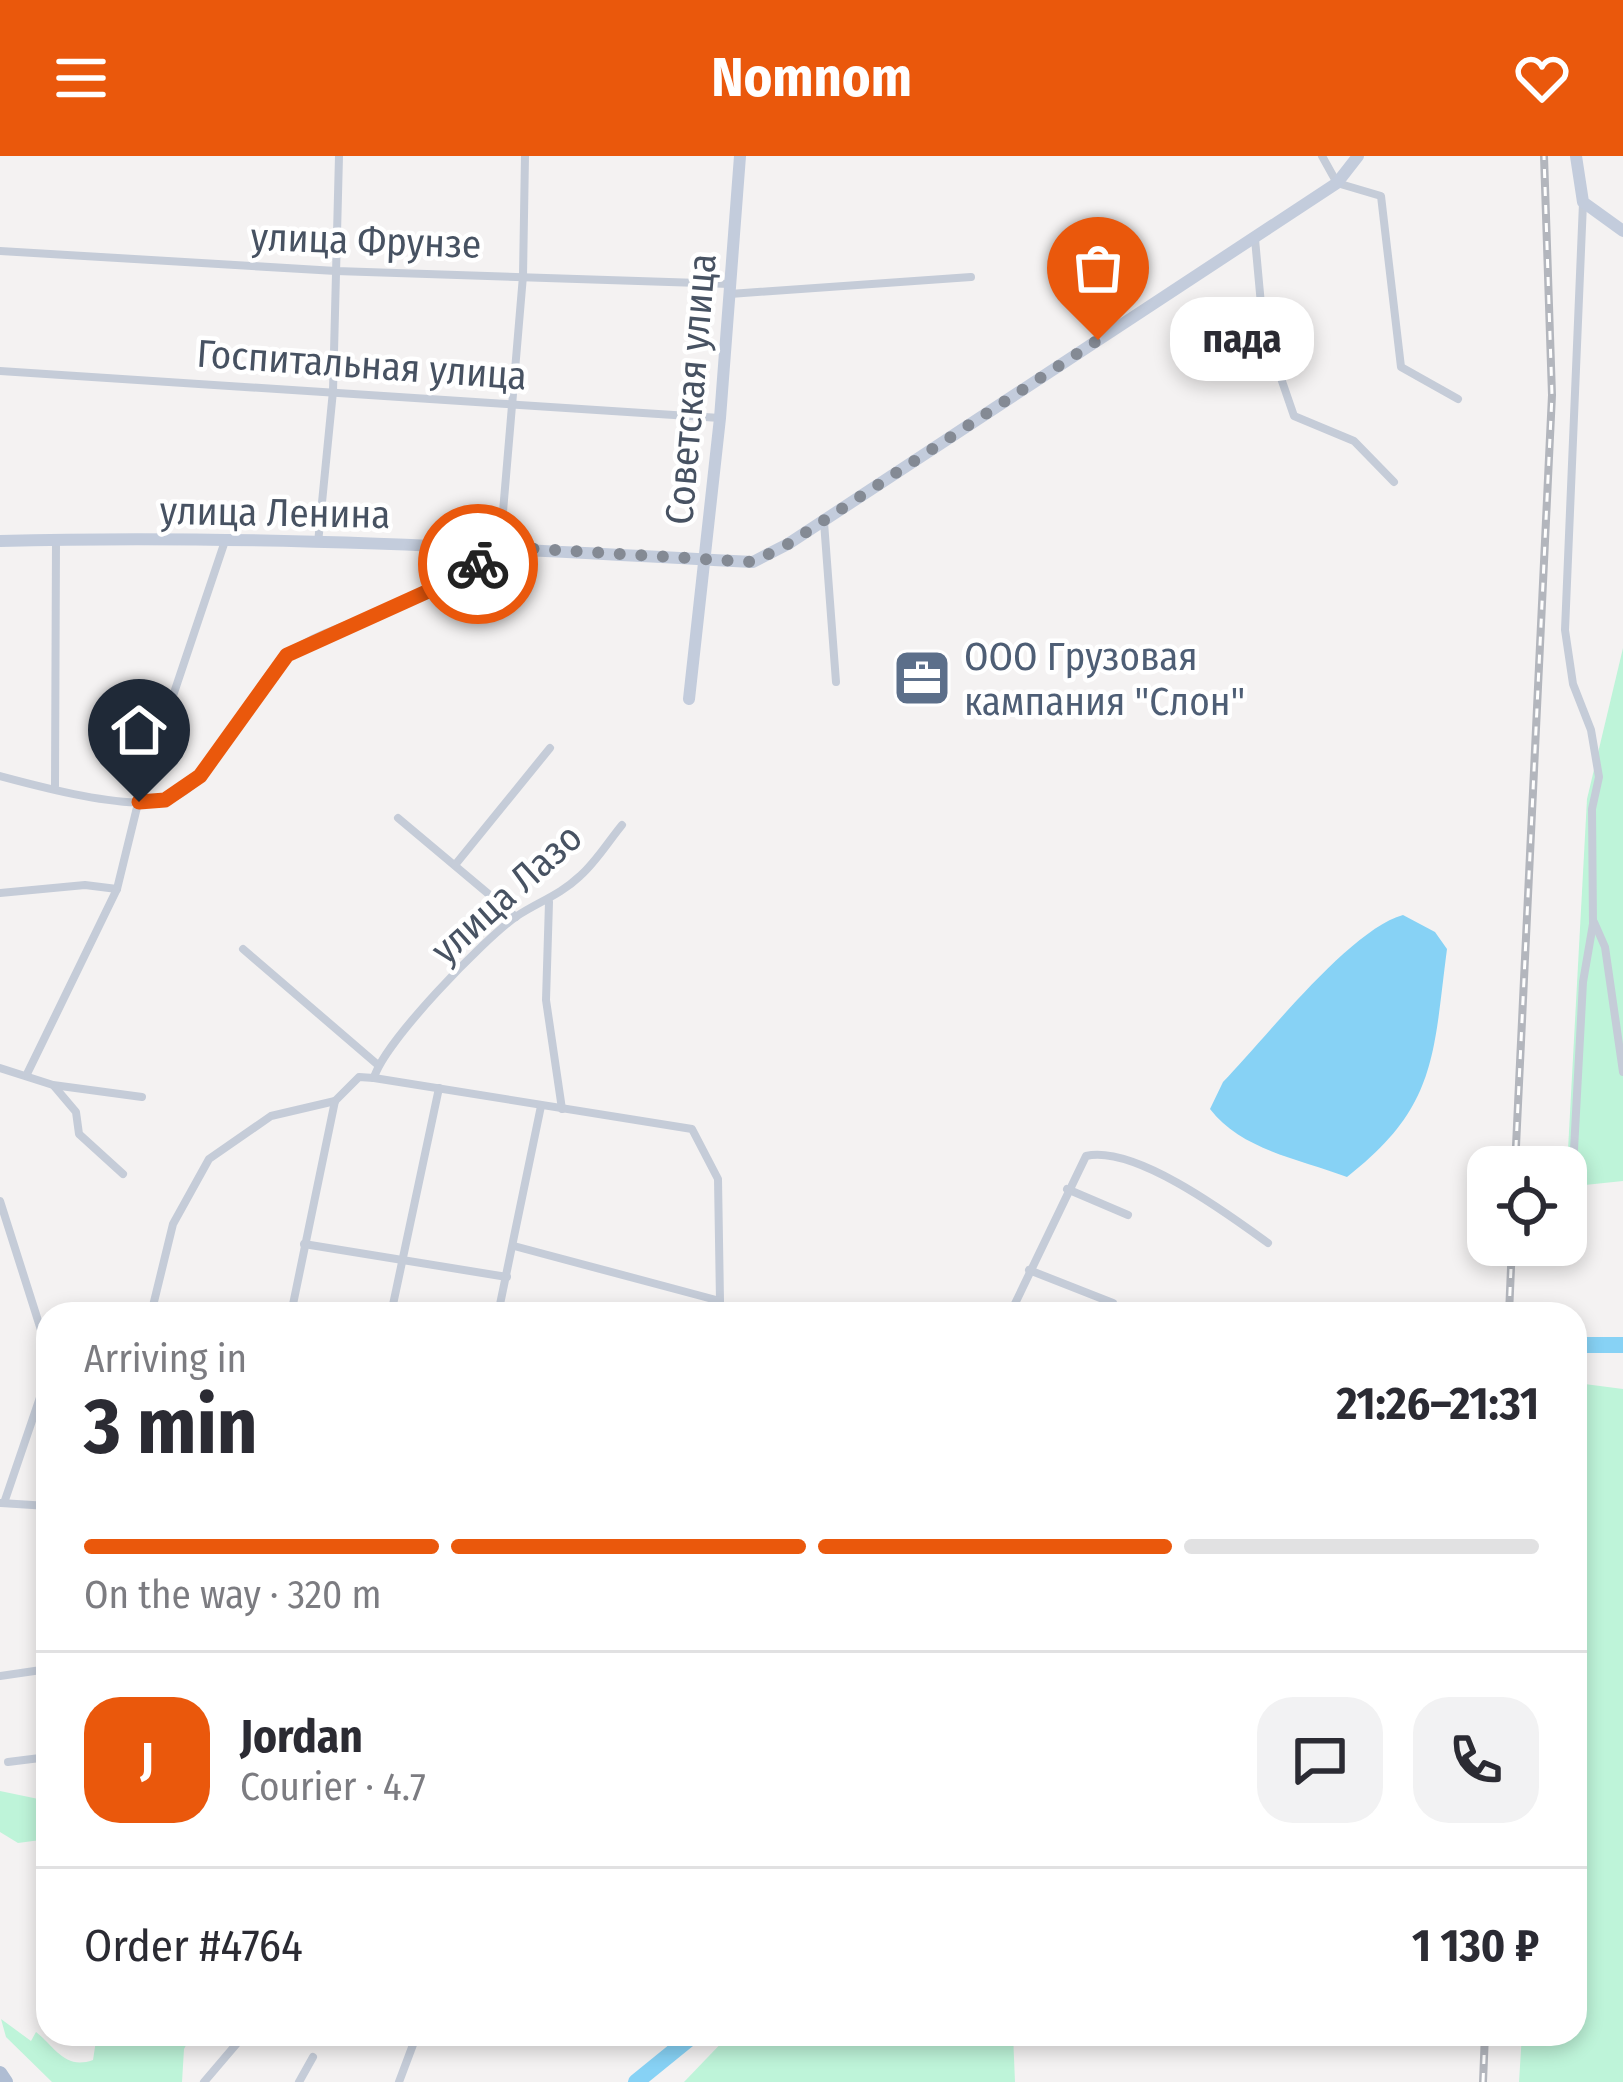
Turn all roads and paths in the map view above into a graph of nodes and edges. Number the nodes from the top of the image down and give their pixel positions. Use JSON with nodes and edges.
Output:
{"nodes":[{"id":1,"x":339,"y":156,"type":"edge"},
{"id":2,"x":525,"y":156,"type":"edge"},
{"id":3,"x":740,"y":156,"type":"edge"},
{"id":4,"x":1322,"y":156,"type":"edge"},
{"id":5,"x":1358,"y":156,"type":"edge"},
{"id":6,"x":1576,"y":156,"type":"edge"},
{"id":7,"x":1337,"y":183,"type":"junction"},
{"id":8,"x":1583,"y":202,"type":"junction"},
{"id":9,"x":1623,"y":230,"type":"edge"},
{"id":10,"x":1255,"y":237,"type":"junction"},
{"id":11,"x":0,"y":251,"type":"edge"},
{"id":12,"x":336,"y":271,"type":"junction"},
{"id":13,"x":523,"y":276,"type":"junction"},
{"id":14,"x":971,"y":277,"type":"dead end"},
{"id":15,"x":730,"y":289,"type":"junction"},
{"id":16,"x":0,"y":371,"type":"edge"},
{"id":17,"x":333,"y":392,"type":"junction"},
{"id":18,"x":1458,"y":399,"type":"dead end"},
{"id":19,"x":512,"y":404,"type":"junction"},
{"id":20,"x":721,"y":418,"type":"junction"},
{"id":21,"x":1394,"y":482,"type":"dead end"},
{"id":22,"x":824,"y":521,"type":"junction"},
{"id":23,"x":56,"y":540,"type":"junction"},
{"id":24,"x":225,"y":540,"type":"junction"},
{"id":25,"x":0,"y":541,"type":"edge"},
{"id":26,"x":318,"y":543,"type":"junction"},
{"id":27,"x":494,"y":547,"type":"junction"},
{"id":28,"x":705,"y":559,"type":"junction"},
{"id":29,"x":836,"y":682,"type":"dead end"},
{"id":30,"x":689,"y":699,"type":"dead end"},
{"id":31,"x":550,"y":748,"type":"dead end"},
{"id":32,"x":0,"y":776,"type":"edge"},
{"id":33,"x":56,"y":786,"type":"junction"},
{"id":34,"x":139,"y":802,"type":"junction"},
{"id":35,"x":398,"y":818,"type":"dead end"},
{"id":36,"x":622,"y":825,"type":"dead end"},
{"id":37,"x":455,"y":865,"type":"junction"},
{"id":38,"x":117,"y":889,"type":"junction"},
{"id":39,"x":0,"y":893,"type":"edge"},
{"id":40,"x":550,"y":901,"type":"junction"},
{"id":41,"x":516,"y":916,"type":"junction"},
{"id":42,"x":1593,"y":920,"type":"junction"},
{"id":43,"x":243,"y":949,"type":"dead end"},
{"id":44,"x":378,"y":1065,"type":"junction"},
{"id":45,"x":0,"y":1068,"type":"edge"},
{"id":46,"x":1623,"y":1072,"type":"edge"},
{"id":47,"x":27,"y":1074,"type":"junction"},
{"id":48,"x":374,"y":1078,"type":"junction"},
{"id":49,"x":53,"y":1085,"type":"junction"},
{"id":50,"x":440,"y":1088,"type":"junction"},
{"id":51,"x":142,"y":1096,"type":"dead end"},
{"id":52,"x":335,"y":1101,"type":"junction"},
{"id":53,"x":541,"y":1106,"type":"junction"},
{"id":54,"x":562,"y":1109,"type":"junction"},
{"id":55,"x":1574,"y":1146,"type":"edge"},
{"id":56,"x":123,"y":1174,"type":"dead end"},
{"id":57,"x":1067,"y":1190,"type":"junction"},
{"id":58,"x":0,"y":1201,"type":"edge"},
{"id":59,"x":1128,"y":1215,"type":"dead end"},
{"id":60,"x":1268,"y":1243,"type":"dead end"},
{"id":61,"x":304,"y":1244,"type":"junction"},
{"id":62,"x":514,"y":1246,"type":"junction"},
{"id":63,"x":402,"y":1261,"type":"junction"},
{"id":64,"x":1029,"y":1270,"type":"junction"},
{"id":65,"x":507,"y":1277,"type":"junction"},
{"id":66,"x":720,"y":1301,"type":"joint"},
{"id":67,"x":154,"y":1302,"type":"edge"},
{"id":68,"x":293,"y":1302,"type":"edge"},
{"id":69,"x":393,"y":1302,"type":"edge"},
{"id":70,"x":501,"y":1302,"type":"edge"},
{"id":71,"x":1015,"y":1302,"type":"edge"},
{"id":72,"x":1110,"y":1302,"type":"edge"},
{"id":73,"x":36,"y":1314,"type":"edge"},
{"id":74,"x":36,"y":1408,"type":"edge"},
{"id":75,"x":2,"y":1503,"type":"edge"},
{"id":76,"x":36,"y":1505,"type":"edge"},
{"id":77,"x":36,"y":1671,"type":"edge"},
{"id":78,"x":0,"y":1676,"type":"edge"},
{"id":79,"x":36,"y":1758,"type":"edge"},
{"id":80,"x":8,"y":1762,"type":"dead end"},
{"id":81,"x":235,"y":2046,"type":"edge"},
{"id":82,"x":411,"y":2046,"type":"edge"},
{"id":83,"x":313,"y":2056,"type":"dead end"},
{"id":84,"x":0,"y":2073,"type":"edge"},
{"id":85,"x":6,"y":2082,"type":"edge"},
{"id":86,"x":204,"y":2082,"type":"edge"},
{"id":87,"x":299,"y":2082,"type":"edge"},
{"id":88,"x":399,"y":2082,"type":"edge"}],
"edges":[{"from":1,"to":12,"type":"street"},
{"from":2,"to":13,"type":"street"},
{"from":3,"to":15,"type":"street","name":"Советская улица"},
{"from":4,"to":7,"type":"street"},
{"from":5,"to":7,"type":"street","name":"улица Ленина"},
{"from":6,"to":8,"type":"street"},
{"from":7,"to":10,"type":"street","name":"улица Ленина"},
{"from":7,"to":18,"type":"street"},
{"from":8,"to":9,"type":"street"},
{"from":8,"to":42,"type":"street"},
{"from":10,"to":21,"type":"street"},
{"from":10,"to":22,"type":"street","name":"улица Ленина"},
{"from":11,"to":12,"type":"street","name":"улица Фрунзе"},
{"from":12,"to":13,"type":"street","name":"улица Фрунзе"},
{"from":12,"to":17,"type":"street"},
{"from":13,"to":15,"type":"street","name":"улица Фрунзе"},
{"from":13,"to":19,"type":"street"},
{"from":14,"to":15,"type":"street","name":"улица Фрунзе"},
{"from":15,"to":20,"type":"street","name":"Советская улица"},
{"from":16,"to":17,"type":"street","name":"Госпитальная улица"},
{"from":17,"to":19,"type":"street","name":"Госпитальная улица"},
{"from":17,"to":26,"type":"street"},
{"from":19,"to":20,"type":"street","name":"Госпитальная улица"},
{"from":19,"to":27,"type":"street"},
{"from":20,"to":28,"type":"street","name":"Советская улица"},
{"from":22,"to":28,"type":"street","name":"улица Ленина"},
{"from":22,"to":29,"type":"street"},
{"from":23,"to":24,"type":"street","name":"улица Ленина"},
{"from":23,"to":25,"type":"street","name":"улица Ленина"},
{"from":23,"to":33,"type":"street"},
{"from":24,"to":26,"type":"street","name":"улица Ленина"},
{"from":24,"to":34,"type":"street"},
{"from":26,"to":27,"type":"street","name":"улица Ленина"},
{"from":27,"to":28,"type":"street","name":"улица Ленина"},
{"from":27,"to":34,"type":"street"},
{"from":28,"to":30,"type":"street","name":"Советская улица"},
{"from":31,"to":37,"type":"street"},
{"from":32,"to":33,"type":"street"},
{"from":33,"to":34,"type":"street"},
{"from":34,"to":38,"type":"street"},
{"from":35,"to":37,"type":"street"},
{"from":36,"to":40,"type":"street","name":"улица Лазо"},
{"from":37,"to":41,"type":"street"},
{"from":38,"to":39,"type":"street"},
{"from":38,"to":47,"type":"street"},
{"from":40,"to":41,"type":"street","name":"улица Лазо"},
{"from":40,"to":54,"type":"street"},
{"from":41,"to":44,"type":"street","name":"улица Лазо"},
{"from":42,"to":46,"type":"street"},
{"from":42,"to":55,"type":"street"},
{"from":43,"to":44,"type":"street"},
{"from":44,"to":48,"type":"street","name":"улица Лазо"},
{"from":45,"to":47,"type":"street"},
{"from":47,"to":49,"type":"street"},
{"from":48,"to":50,"type":"street"},
{"from":48,"to":52,"type":"street"},
{"from":49,"to":51,"type":"street"},
{"from":49,"to":56,"type":"street"},
{"from":50,"to":53,"type":"street"},
{"from":50,"to":63,"type":"street"},
{"from":52,"to":61,"type":"street"},
{"from":52,"to":67,"type":"street"},
{"from":53,"to":54,"type":"street"},
{"from":53,"to":62,"type":"street"},
{"from":54,"to":66,"type":"street"},
{"from":57,"to":59,"type":"street"},
{"from":57,"to":60,"type":"street"},
{"from":57,"to":64,"type":"street"},
{"from":58,"to":73,"type":"street"},
{"from":61,"to":63,"type":"street"},
{"from":61,"to":68,"type":"street"},
{"from":62,"to":65,"type":"street"},
{"from":62,"to":66,"type":"street"},
{"from":63,"to":65,"type":"street"},
{"from":63,"to":69,"type":"street"},
{"from":64,"to":71,"type":"street"},
{"from":64,"to":72,"type":"street"},
{"from":65,"to":70,"type":"street"},
{"from":74,"to":75,"type":"street"},
{"from":75,"to":76,"type":"street"},
{"from":77,"to":78,"type":"street"},
{"from":79,"to":80,"type":"street"},
{"from":81,"to":86,"type":"street"},
{"from":82,"to":88,"type":"street"},
{"from":83,"to":87,"type":"street"},
{"from":84,"to":85,"type":"main road"}]}
